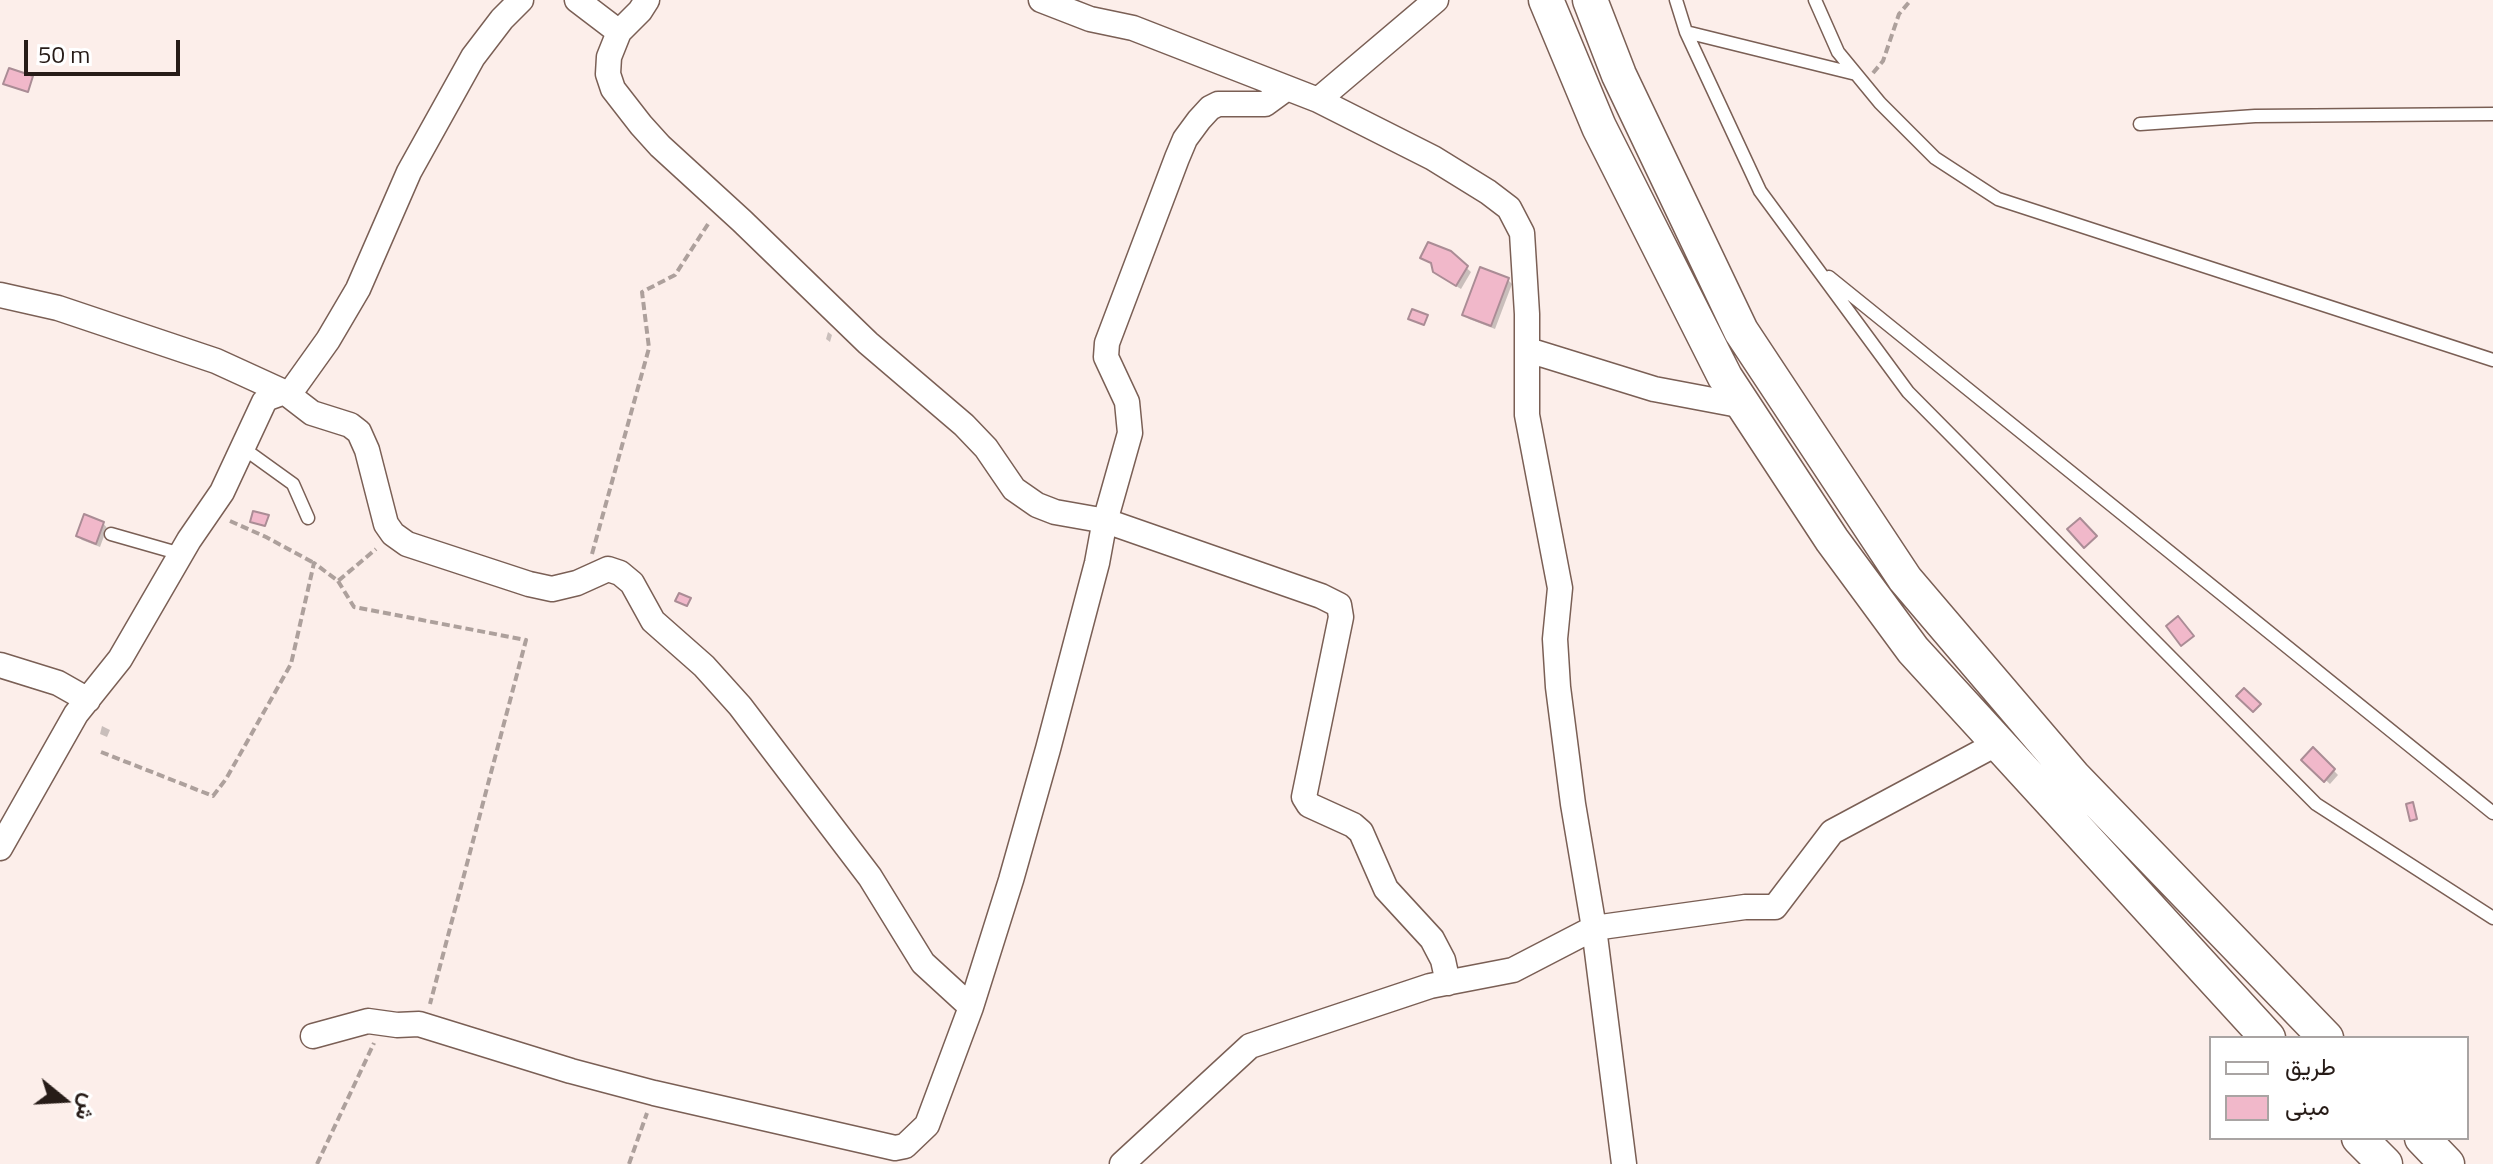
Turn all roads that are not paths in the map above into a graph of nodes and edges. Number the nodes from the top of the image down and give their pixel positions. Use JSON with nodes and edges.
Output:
{"nodes":[{"id":1,"x":521,"y":0,"type":"edge"},
{"id":2,"x":577,"y":0,"type":"edge"},
{"id":3,"x":647,"y":0,"type":"edge"},
{"id":4,"x":1041,"y":0,"type":"edge"},
{"id":5,"x":1436,"y":0,"type":"edge"},
{"id":6,"x":1546,"y":0,"type":"edge"},
{"id":7,"x":1590,"y":0,"type":"edge"},
{"id":8,"x":1676,"y":0,"type":"edge"},
{"id":9,"x":1815,"y":0,"type":"edge"},
{"id":10,"x":619,"y":32,"type":"junction"},
{"id":11,"x":1686,"y":32,"type":"junction"},
{"id":12,"x":1860,"y":79,"type":"junction"},
{"id":13,"x":1287,"y":88,"type":"junction"},
{"id":14,"x":1318,"y":100,"type":"junction"},
{"id":15,"x":2493,"y":114,"type":"edge"},
{"id":16,"x":2140,"y":124,"type":"dead end"},
{"id":17,"x":1815,"y":266,"type":"junction"},
{"id":18,"x":0,"y":295,"type":"edge"},
{"id":19,"x":1528,"y":350,"type":"junction"},
{"id":20,"x":2493,"y":360,"type":"edge"},
{"id":21,"x":286,"y":393,"type":"junction"},
{"id":22,"x":1744,"y":406,"type":"junction"},
{"id":23,"x":243,"y":448,"type":"junction"},
{"id":24,"x":308,"y":518,"type":"dead end"},
{"id":25,"x":1106,"y":521,"type":"junction"},
{"id":26,"x":111,"y":534,"type":"dead end"},
{"id":27,"x":181,"y":554,"type":"junction"},
{"id":28,"x":0,"y":665,"type":"edge"},
{"id":29,"x":88,"y":700,"type":"junction"},
{"id":30,"x":1998,"y":743,"type":"junction"},
{"id":31,"x":2493,"y":813,"type":"edge"},
{"id":32,"x":0,"y":848,"type":"edge"},
{"id":33,"x":2493,"y":918,"type":"edge"},
{"id":34,"x":1594,"y":928,"type":"junction"},
{"id":35,"x":1448,"y":983,"type":"junction"},
{"id":36,"x":971,"y":1007,"type":"junction"},
{"id":37,"x":313,"y":1036,"type":"dead end"},
{"id":38,"x":2266,"y":1036,"type":"edge"},
{"id":39,"x":2324,"y":1036,"type":"edge"},
{"id":40,"x":2424,"y":1140,"type":"edge"},
{"id":41,"x":1122,"y":1164,"type":"edge"},
{"id":42,"x":1624,"y":1164,"type":"edge"},
{"id":43,"x":2447,"y":1164,"type":"edge"}],
"edges":[{"from":1,"to":21,"type":"street"},
{"from":2,"to":10,"type":"street"},
{"from":3,"to":10,"type":"street"},
{"from":4,"to":13,"type":"street"},
{"from":5,"to":14,"type":"street"},
{"from":6,"to":22,"type":"main road"},
{"from":7,"to":39,"type":"main road"},
{"from":8,"to":11,"type":"lane"},
{"from":9,"to":12,"type":"lane"},
{"from":10,"to":25,"type":"street"},
{"from":11,"to":12,"type":"lane"},
{"from":11,"to":17,"type":"lane"},
{"from":12,"to":20,"type":"lane"},
{"from":13,"to":14,"type":"street"},
{"from":13,"to":25,"type":"street"},
{"from":14,"to":19,"type":"street"},
{"from":15,"to":16,"type":"lane"},
{"from":17,"to":31,"type":"lane"},
{"from":17,"to":33,"type":"lane"},
{"from":18,"to":21,"type":"street"},
{"from":19,"to":22,"type":"street"},
{"from":19,"to":34,"type":"street"},
{"from":21,"to":23,"type":"street"},
{"from":21,"to":36,"type":"street"},
{"from":22,"to":30,"type":"main road"},
{"from":23,"to":24,"type":"lane"},
{"from":23,"to":27,"type":"street"},
{"from":25,"to":35,"type":"street"},
{"from":25,"to":36,"type":"street"},
{"from":26,"to":27,"type":"lane"},
{"from":27,"to":29,"type":"street"},
{"from":28,"to":29,"type":"street"},
{"from":29,"to":32,"type":"street"},
{"from":30,"to":34,"type":"street"},
{"from":30,"to":38,"type":"main road"},
{"from":34,"to":35,"type":"street"},
{"from":34,"to":42,"type":"street"},
{"from":35,"to":41,"type":"street"},
{"from":36,"to":37,"type":"street"},
{"from":40,"to":43,"type":"main road"}]}
